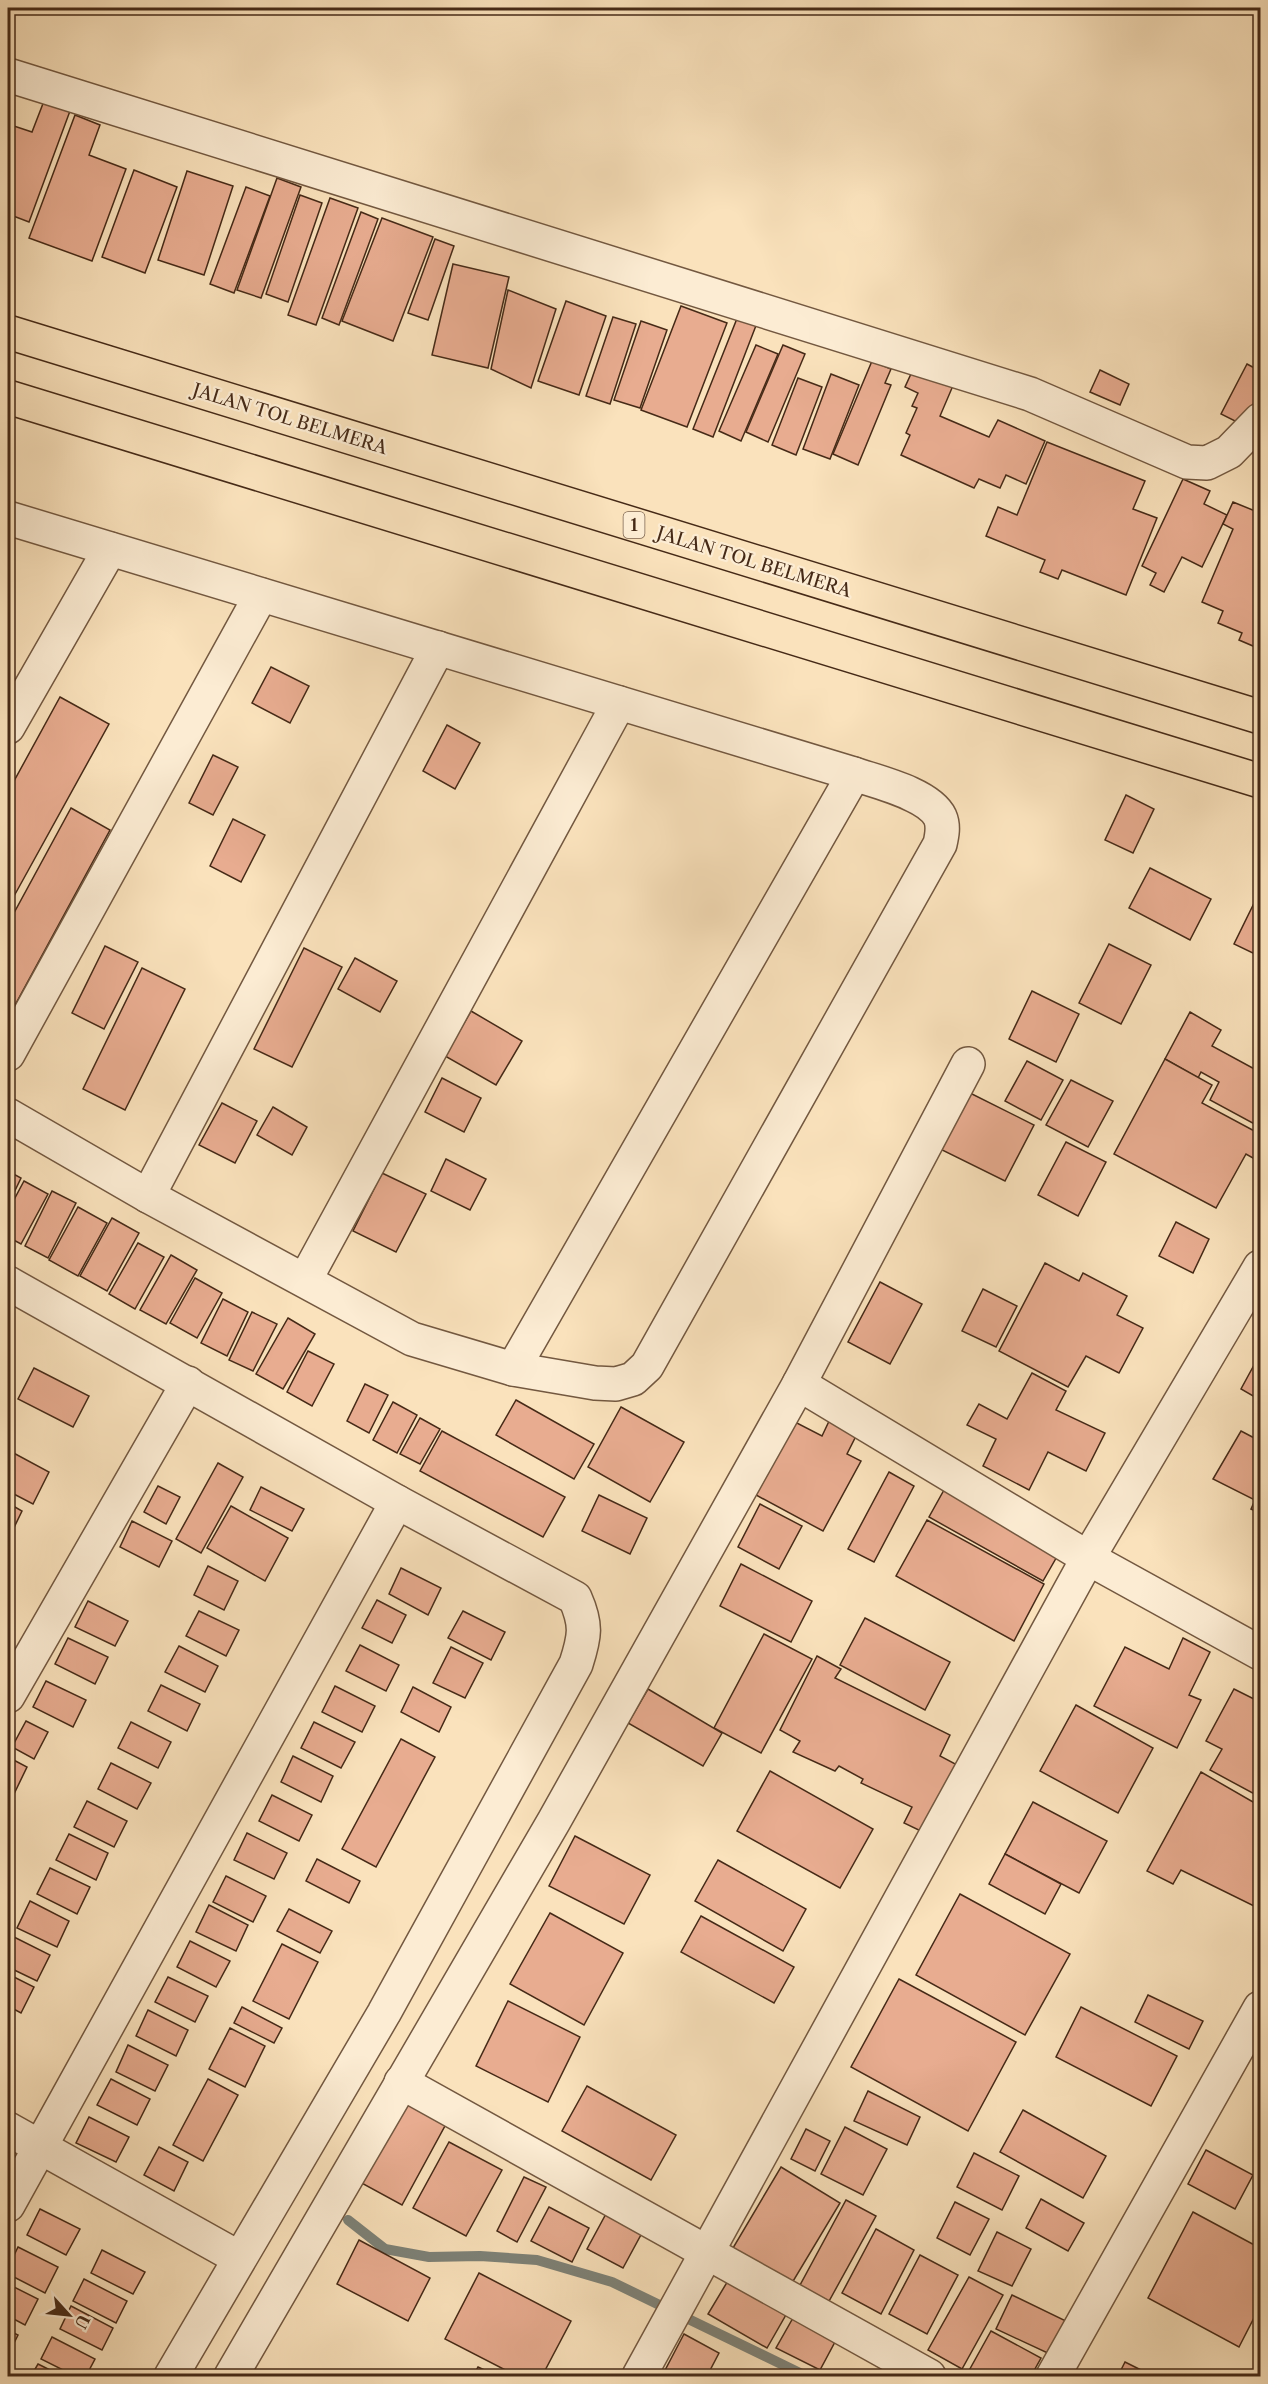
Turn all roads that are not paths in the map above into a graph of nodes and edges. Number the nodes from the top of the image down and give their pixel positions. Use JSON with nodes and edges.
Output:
{"nodes":[{"id":1,"x":8,"y":75,"type":"edge"},
{"id":2,"x":8,"y":332,"type":"edge"},
{"id":3,"x":8,"y":397,"type":"edge"},
{"id":4,"x":1260,"y":420,"type":"edge"},
{"id":5,"x":8,"y":518,"type":"edge"},
{"id":6,"x":110,"y":549,"type":"junction"},
{"id":7,"x":261,"y":595,"type":"junction"},
{"id":8,"x":438,"y":648,"type":"junction"},
{"id":9,"x":619,"y":703,"type":"junction"},
{"id":10,"x":1260,"y":717,"type":"edge"},
{"id":11,"x":8,"y":727,"type":"edge"},
{"id":12,"x":854,"y":774,"type":"junction"},
{"id":13,"x":1260,"y":781,"type":"edge"},
{"id":14,"x":8,"y":1054,"type":"edge"},
{"id":15,"x":968,"y":1064,"type":"dead end"},
{"id":16,"x":8,"y":1115,"type":"edge"},
{"id":17,"x":148,"y":1196,"type":"junction"},
{"id":18,"x":1260,"y":1267,"type":"edge"},
{"id":19,"x":305,"y":1280,"type":"junction"},
{"id":20,"x":8,"y":1283,"type":"edge"},
{"id":21,"x":513,"y":1369,"type":"junction"},
{"id":22,"x":188,"y":1383,"type":"junction"},
{"id":23,"x":799,"y":1384,"type":"junction"},
{"id":24,"x":397,"y":1502,"type":"junction"},
{"id":25,"x":1088,"y":1558,"type":"junction"},
{"id":26,"x":1260,"y":1653,"type":"edge"},
{"id":27,"x":8,"y":1696,"type":"edge"},
{"id":28,"x":1260,"y":2007,"type":"edge"},
{"id":29,"x":401,"y":2082,"type":"junction"},
{"id":30,"x":8,"y":2129,"type":"edge"},
{"id":31,"x":41,"y":2147,"type":"junction"},
{"id":32,"x":8,"y":2205,"type":"edge"},
{"id":33,"x":708,"y":2252,"type":"junction"},
{"id":34,"x":238,"y":2259,"type":"junction"},
{"id":35,"x":171,"y":2376,"type":"edge"},
{"id":36,"x":231,"y":2376,"type":"edge"},
{"id":37,"x":639,"y":2376,"type":"edge"},
{"id":38,"x":928,"y":2376,"type":"edge"},
{"id":39,"x":1053,"y":2376,"type":"edge"}],
"edges":[{"from":1,"to":4,"type":"street"},
{"from":2,"to":10,"type":"highway","name":"JALAN TOL BELMERA","number":"1"},
{"from":3,"to":13,"type":"highway"},
{"from":5,"to":6,"type":"street"},
{"from":6,"to":7,"type":"street"},
{"from":6,"to":11,"type":"street"},
{"from":7,"to":8,"type":"street"},
{"from":7,"to":14,"type":"street"},
{"from":8,"to":9,"type":"street"},
{"from":8,"to":17,"type":"street"},
{"from":9,"to":12,"type":"street"},
{"from":9,"to":19,"type":"street"},
{"from":12,"to":21,"type":"street"},
{"from":12,"to":21,"type":"street"},
{"from":15,"to":23,"type":"street"},
{"from":16,"to":17,"type":"street"},
{"from":17,"to":19,"type":"street"},
{"from":18,"to":25,"type":"street"},
{"from":19,"to":21,"type":"street"},
{"from":20,"to":22,"type":"street"},
{"from":22,"to":24,"type":"street"},
{"from":22,"to":27,"type":"street"},
{"from":23,"to":25,"type":"street"},
{"from":23,"to":29,"type":"street"},
{"from":24,"to":31,"type":"street"},
{"from":24,"to":34,"type":"street"},
{"from":25,"to":26,"type":"street"},
{"from":25,"to":33,"type":"street"},
{"from":28,"to":39,"type":"street"},
{"from":29,"to":33,"type":"street"},
{"from":29,"to":36,"type":"street"},
{"from":30,"to":31,"type":"street"},
{"from":31,"to":32,"type":"street"},
{"from":31,"to":34,"type":"street"},
{"from":33,"to":37,"type":"street"},
{"from":33,"to":38,"type":"street"},
{"from":34,"to":35,"type":"street"}]}
